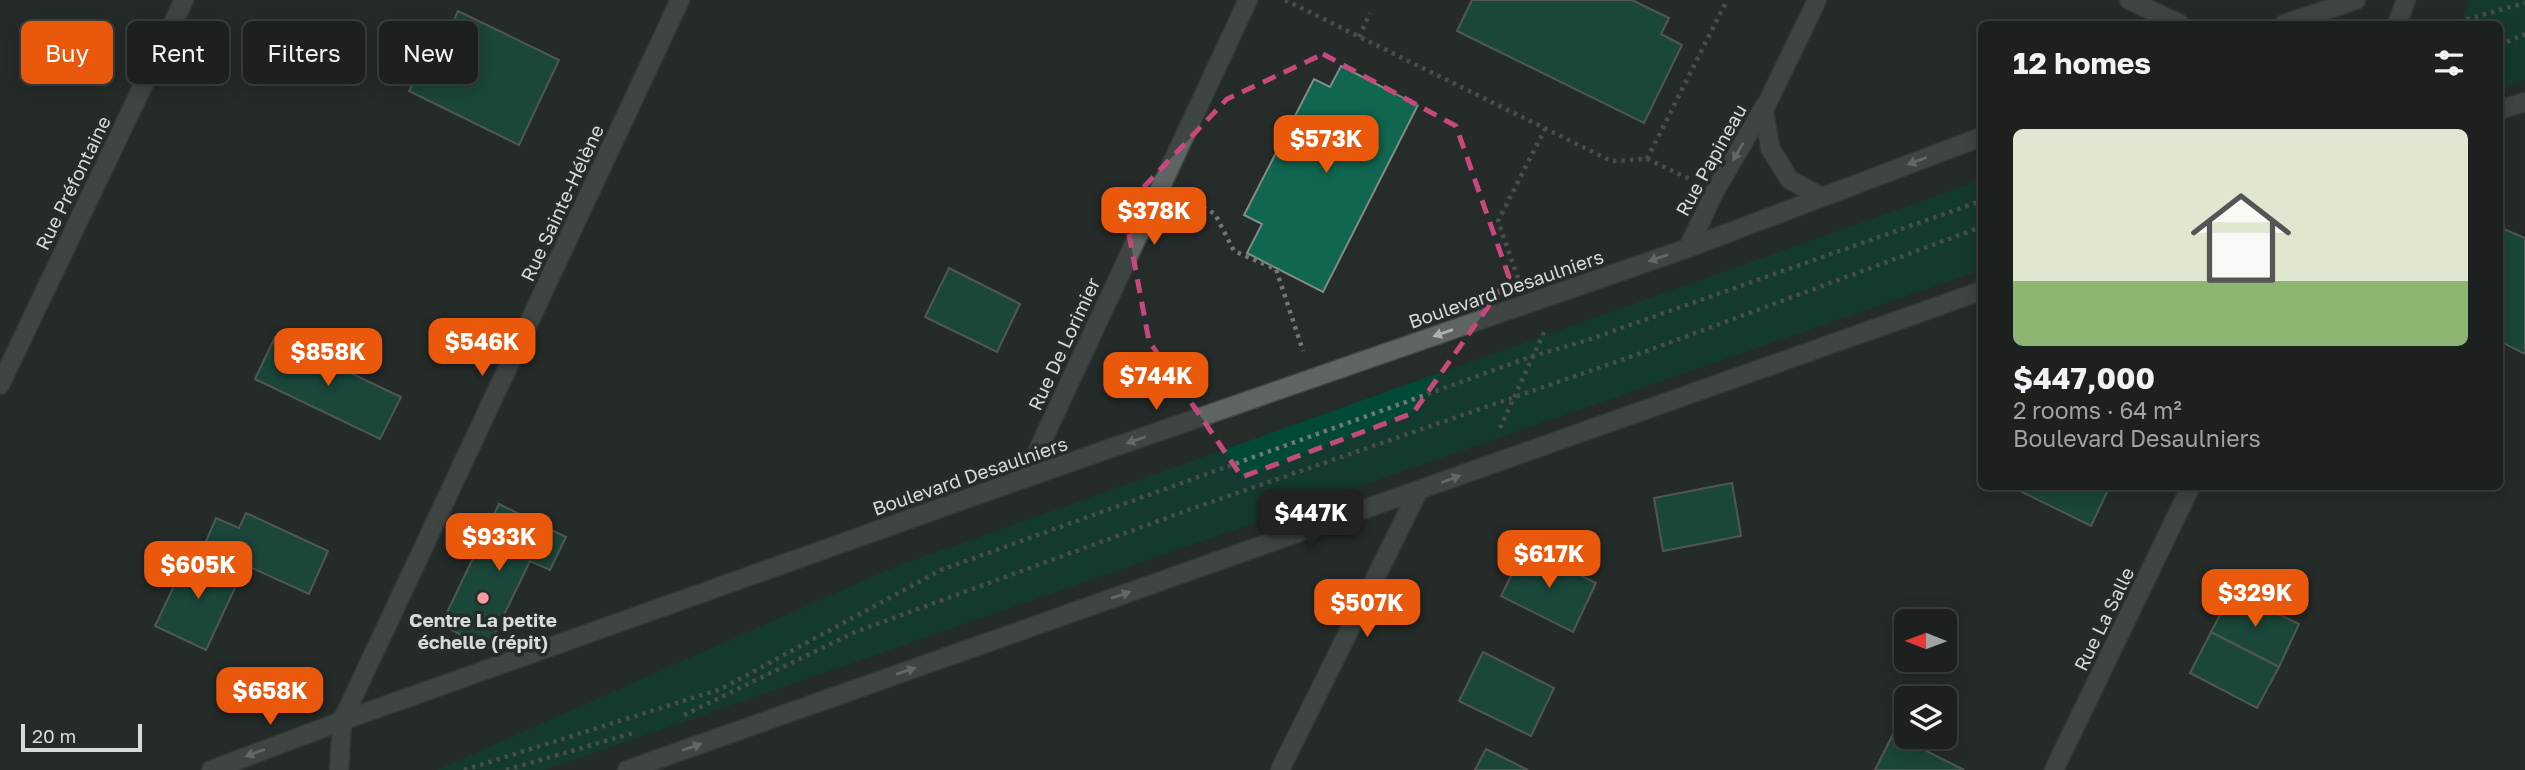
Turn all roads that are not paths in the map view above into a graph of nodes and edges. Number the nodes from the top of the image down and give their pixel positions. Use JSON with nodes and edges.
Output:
{"nodes":[{"id":1,"x":184,"y":0,"type":"edge"},
{"id":2,"x":680,"y":0,"type":"edge"},
{"id":3,"x":1248,"y":0,"type":"edge"},
{"id":4,"x":1817,"y":0,"type":"edge"},
{"id":5,"x":2129,"y":0,"type":"edge"},
{"id":6,"x":2356,"y":0,"type":"edge"},
{"id":7,"x":2406,"y":0,"type":"edge"},
{"id":8,"x":2174,"y":21,"type":"edge"},
{"id":9,"x":2293,"y":21,"type":"edge"},
{"id":10,"x":2398,"y":21,"type":"edge"},
{"id":11,"x":1772,"y":93,"type":"junction"},
{"id":12,"x":2525,"y":102,"type":"edge"},
{"id":13,"x":2503,"y":109,"type":"edge"},
{"id":14,"x":1978,"y":138,"type":"edge"},
{"id":15,"x":1822,"y":197,"type":"junction"},
{"id":16,"x":1688,"y":248,"type":"junction"},
{"id":17,"x":1978,"y":292,"type":"edge"},
{"id":18,"x":0,"y":385,"type":"edge"},
{"id":19,"x":1025,"y":478,"type":"junction"},
{"id":20,"x":1419,"y":490,"type":"junction"},
{"id":21,"x":2189,"y":490,"type":"edge"},
{"id":22,"x":342,"y":721,"type":"junction"},
{"id":23,"x":211,"y":770,"type":"edge"},
{"id":24,"x":339,"y":770,"type":"edge"},
{"id":25,"x":627,"y":770,"type":"edge"},
{"id":26,"x":1280,"y":770,"type":"edge"},
{"id":27,"x":2054,"y":770,"type":"edge"}],
"edges":[{"from":1,"to":18,"type":"street","name":"Rue Préfontaine"},
{"from":2,"to":22,"type":"street","name":"Rue Sainte-Hélène"},
{"from":3,"to":19,"type":"street","name":"Rue De Lorimier"},
{"from":4,"to":11,"type":"street","name":"Rue Papineau"},
{"from":5,"to":8,"type":"street"},
{"from":6,"to":9,"type":"street"},
{"from":7,"to":10,"type":"street"},
{"from":11,"to":15,"type":"street","name":"Rue Papineau"},
{"from":11,"to":16,"type":"street","name":"Rue Papineau","one_way":true},
{"from":12,"to":13,"type":"street"},
{"from":14,"to":15,"type":"street","name":"Boulevard Desaulniers","one_way":true},
{"from":15,"to":16,"type":"street","name":"Boulevard Desaulniers"},
{"from":16,"to":19,"type":"street","name":"Boulevard Desaulniers","one_way":true},
{"from":20,"to":17,"type":"street","one_way":true},
{"from":19,"to":22,"type":"street","name":"Boulevard Desaulniers"},
{"from":25,"to":20,"type":"street","one_way":true},
{"from":20,"to":26,"type":"street"},
{"from":21,"to":27,"type":"street","name":"Rue La Salle"},
{"from":22,"to":23,"type":"street","name":"Boulevard Desaulniers","one_way":true},
{"from":22,"to":24,"type":"street","name":"Rue Sainte-Hélène"}]}
